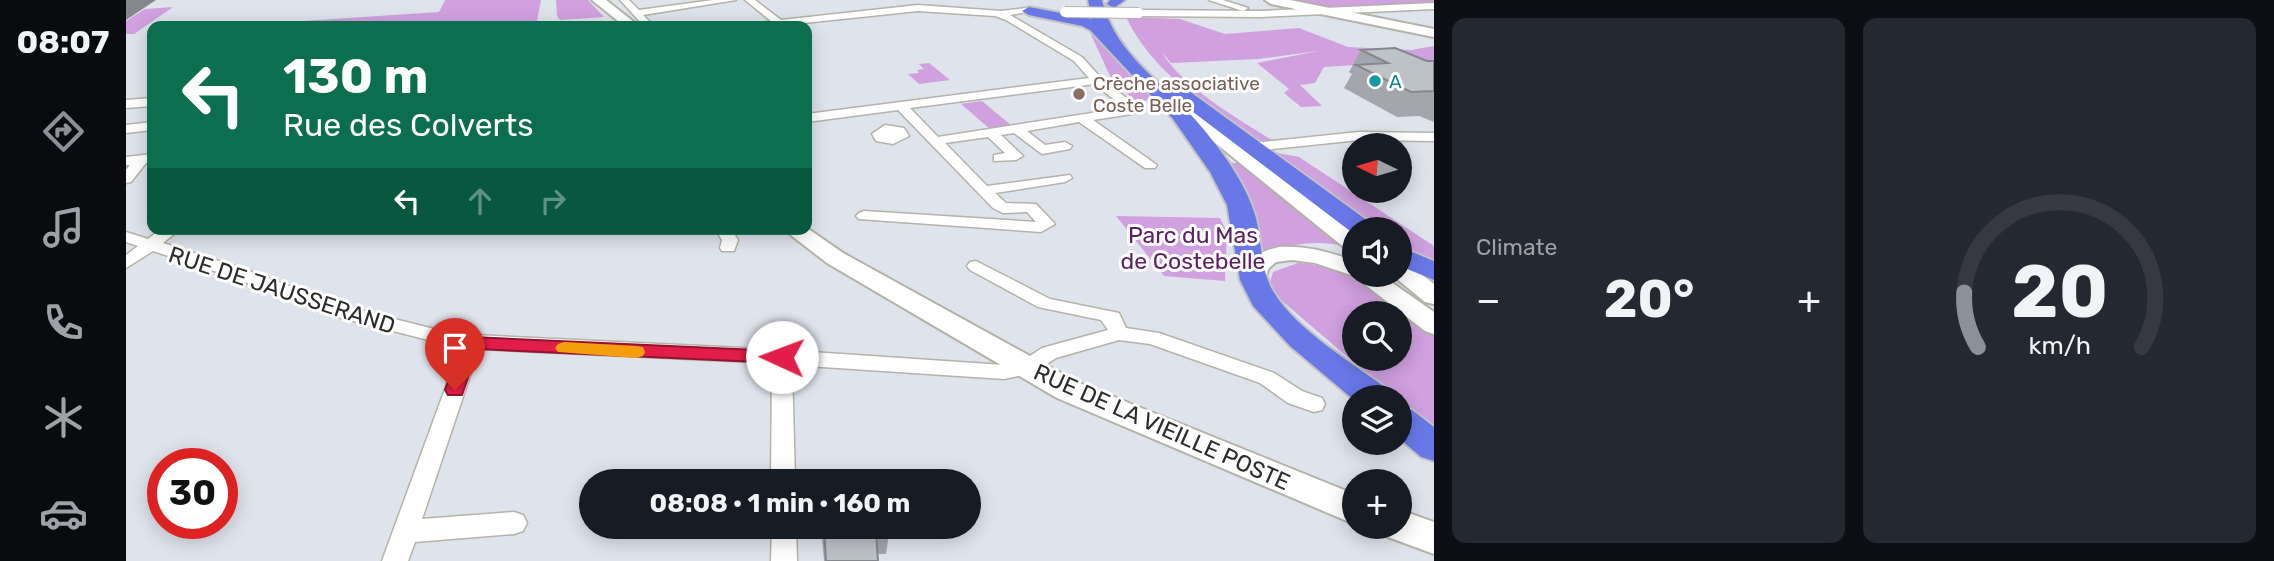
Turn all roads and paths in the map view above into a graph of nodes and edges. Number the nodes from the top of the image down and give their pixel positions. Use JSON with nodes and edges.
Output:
{"nodes":[{"id":1,"x":598,"y":0,"type":"edge"},
{"id":2,"x":618,"y":0,"type":"edge"},
{"id":3,"x":624,"y":0,"type":"edge"},
{"id":4,"x":732,"y":0,"type":"edge"},
{"id":5,"x":749,"y":0,"type":"edge"},
{"id":6,"x":849,"y":0,"type":"edge"},
{"id":7,"x":1088,"y":0,"type":"edge"},
{"id":8,"x":1096,"y":0,"type":"edge"},
{"id":9,"x":1213,"y":0,"type":"edge"},
{"id":10,"x":1271,"y":0,"type":"edge"},
{"id":11,"x":1115,"y":1,"type":"edge"},
{"id":12,"x":1434,"y":6,"type":"edge"},
{"id":13,"x":998,"y":10,"type":"junction"},
{"id":14,"x":1026,"y":10,"type":"junction"},
{"id":15,"x":1323,"y":11,"type":"junction"},
{"id":16,"x":864,"y":13,"type":"junction"},
{"id":17,"x":1260,"y":14,"type":"junction"},
{"id":18,"x":635,"y":19,"type":"edge"},
{"id":19,"x":777,"y":21,"type":"joint"},
{"id":20,"x":1434,"y":33,"type":"edge"},
{"id":21,"x":1118,"y":51,"type":"junction"},
{"id":22,"x":1097,"y":80,"type":"junction"},
{"id":23,"x":1152,"y":84,"type":"junction"},
{"id":24,"x":147,"y":102,"type":"edge"},
{"id":25,"x":1190,"y":102,"type":"junction"},
{"id":26,"x":126,"y":104,"type":"edge"},
{"id":27,"x":901,"y":106,"type":"junction"},
{"id":28,"x":1029,"y":114,"type":"dead end"},
{"id":29,"x":812,"y":117,"type":"edge"},
{"id":30,"x":1083,"y":119,"type":"junction"},
{"id":31,"x":950,"y":124,"type":"dead end"},
{"id":32,"x":1044,"y":125,"type":"junction"},
{"id":33,"x":147,"y":127,"type":"edge"},
{"id":34,"x":126,"y":129,"type":"edge"},
{"id":35,"x":1017,"y":129,"type":"junction"},
{"id":36,"x":923,"y":130,"type":"junction"},
{"id":37,"x":901,"y":133,"type":"dead end"},
{"id":38,"x":992,"y":133,"type":"junction"},
{"id":39,"x":963,"y":137,"type":"junction"},
{"id":40,"x":1434,"y":137,"type":"edge"},
{"id":41,"x":935,"y":142,"type":"junction"},
{"id":42,"x":1065,"y":146,"type":"dead end"},
{"id":43,"x":1254,"y":147,"type":"junction"},
{"id":44,"x":999,"y":158,"type":"dead end"},
{"id":45,"x":147,"y":159,"type":"edge"},
{"id":46,"x":126,"y":161,"type":"edge"},
{"id":47,"x":1150,"y":165,"type":"dead end"},
{"id":48,"x":1065,"y":178,"type":"dead end"},
{"id":49,"x":126,"y":179,"type":"edge"},
{"id":50,"x":988,"y":196,"type":"junction"},
{"id":51,"x":864,"y":216,"type":"dead end"},
{"id":52,"x":1347,"y":217,"type":"edge"},
{"id":53,"x":1342,"y":223,"type":"edge"},
{"id":54,"x":1342,"y":234,"type":"edge"},
{"id":55,"x":165,"y":235,"type":"edge"},
{"id":56,"x":727,"y":235,"type":"edge"},
{"id":57,"x":802,"y":235,"type":"edge"},
{"id":58,"x":126,"y":237,"type":"edge"},
{"id":59,"x":150,"y":247,"type":"junction"},
{"id":60,"x":728,"y":248,"type":"dead end"},
{"id":61,"x":1412,"y":261,"type":"edge"},
{"id":62,"x":126,"y":263,"type":"edge"},
{"id":63,"x":1342,"y":265,"type":"edge"},
{"id":64,"x":976,"y":266,"type":"dead end"},
{"id":65,"x":1434,"y":272,"type":"edge"},
{"id":66,"x":1253,"y":279,"type":"junction"},
{"id":67,"x":1412,"y":279,"type":"edge"},
{"id":68,"x":1382,"y":287,"type":"edge"},
{"id":69,"x":1408,"y":287,"type":"edge"},
{"id":70,"x":1434,"y":296,"type":"edge"},
{"id":71,"x":1434,"y":308,"type":"edge"},
{"id":72,"x":1434,"y":325,"type":"edge"},
{"id":73,"x":1119,"y":334,"type":"junction"},
{"id":74,"x":471,"y":343,"type":"junction"},
{"id":75,"x":782,"y":357,"type":"junction"},
{"id":76,"x":1026,"y":368,"type":"junction"},
{"id":77,"x":1360,"y":385,"type":"edge"},
{"id":78,"x":1314,"y":404,"type":"dead end"},
{"id":79,"x":1412,"y":429,"type":"edge"},
{"id":80,"x":1434,"y":447,"type":"edge"},
{"id":81,"x":783,"y":469,"type":"edge"},
{"id":82,"x":1342,"y":504,"type":"edge"},
{"id":83,"x":514,"y":523,"type":"dead end"},
{"id":84,"x":1412,"y":530,"type":"edge"},
{"id":85,"x":405,"y":531,"type":"junction"},
{"id":86,"x":1434,"y":538,"type":"edge"},
{"id":87,"x":784,"y":539,"type":"edge"},
{"id":88,"x":395,"y":561,"type":"edge"},
{"id":89,"x":784,"y":561,"type":"edge"}],
"edges":[{"from":1,"to":18,"type":"main road"},
{"from":2,"to":18,"type":"main road"},
{"from":3,"to":18,"type":"street"},
{"from":4,"to":18,"type":"street"},
{"from":5,"to":19,"type":"street"},
{"from":6,"to":16,"type":"street"},
{"from":7,"to":13,"type":"main road"},
{"from":8,"to":21,"type":"main road"},
{"from":9,"to":17,"type":"street"},
{"from":10,"to":15,"type":"main road"},
{"from":11,"to":25,"type":"main road"},
{"from":12,"to":15,"type":"street"},
{"from":13,"to":14,"type":"street"},
{"from":13,"to":16,"type":"street"},
{"from":13,"to":22,"type":"street"},
{"from":14,"to":17,"type":"street","bridge":true},
{"from":14,"to":21,"type":"main road"},
{"from":15,"to":17,"type":"street"},
{"from":15,"to":20,"type":"main road"},
{"from":16,"to":19,"type":"street"},
{"from":21,"to":23,"type":"main road"},
{"from":22,"to":27,"type":"street"},
{"from":22,"to":30,"type":"street"},
{"from":23,"to":54,"type":"main road"},
{"from":23,"to":66,"type":"main road"},
{"from":24,"to":26,"type":"street"},
{"from":25,"to":43,"type":"main road"},
{"from":25,"to":53,"type":"main road"},
{"from":27,"to":29,"type":"street"},
{"from":27,"to":36,"type":"street"},
{"from":28,"to":32,"type":"street"},
{"from":30,"to":32,"type":"street"},
{"from":30,"to":47,"type":"street"},
{"from":31,"to":39,"type":"street"},
{"from":32,"to":35,"type":"street"},
{"from":33,"to":34,"type":"street"},
{"from":35,"to":38,"type":"street"},
{"from":35,"to":42,"type":"street"},
{"from":36,"to":37,"type":"street"},
{"from":36,"to":41,"type":"street"},
{"from":38,"to":39,"type":"street"},
{"from":38,"to":44,"type":"street"},
{"from":39,"to":41,"type":"street"},
{"from":40,"to":43,"type":"street"},
{"from":41,"to":50,"type":"street"},
{"from":43,"to":52,"type":"main road"},
{"from":45,"to":46,"type":"street"},
{"from":45,"to":49,"type":"street"},
{"from":48,"to":50,"type":"street"},
{"from":50,"to":51,"type":"street"},
{"from":55,"to":59,"type":"street"},
{"from":56,"to":60,"type":"street"},
{"from":57,"to":76,"type":"main road","name":"RUE DE LA VIEILLE POSTE"},
{"from":58,"to":59,"type":"street","name":"RUE DE JAUSSERAND"},
{"from":59,"to":62,"type":"street"},
{"from":59,"to":74,"type":"street","name":"RUE DE JAUSSERAND"},
{"from":61,"to":65,"type":"main road"},
{"from":63,"to":66,"type":"main road"},
{"from":64,"to":73,"type":"street"},
{"from":66,"to":77,"type":"main road"},
{"from":67,"to":70,"type":"main road"},
{"from":68,"to":72,"type":"main road"},
{"from":69,"to":71,"type":"main road"},
{"from":73,"to":76,"type":"street"},
{"from":73,"to":78,"type":"street"},
{"from":74,"to":75,"type":"street","name":"RUE DE JAUSSERAND"},
{"from":74,"to":85,"type":"street"},
{"from":75,"to":76,"type":"street","name":"RUE DE JAUSSERAND"},
{"from":75,"to":81,"type":"street"},
{"from":76,"to":82,"type":"main road","name":"RUE DE LA VIEILLE POSTE"},
{"from":79,"to":80,"type":"main road"},
{"from":83,"to":85,"type":"street"},
{"from":84,"to":86,"type":"main road"},
{"from":85,"to":88,"type":"street"},
{"from":87,"to":89,"type":"street"}]}
